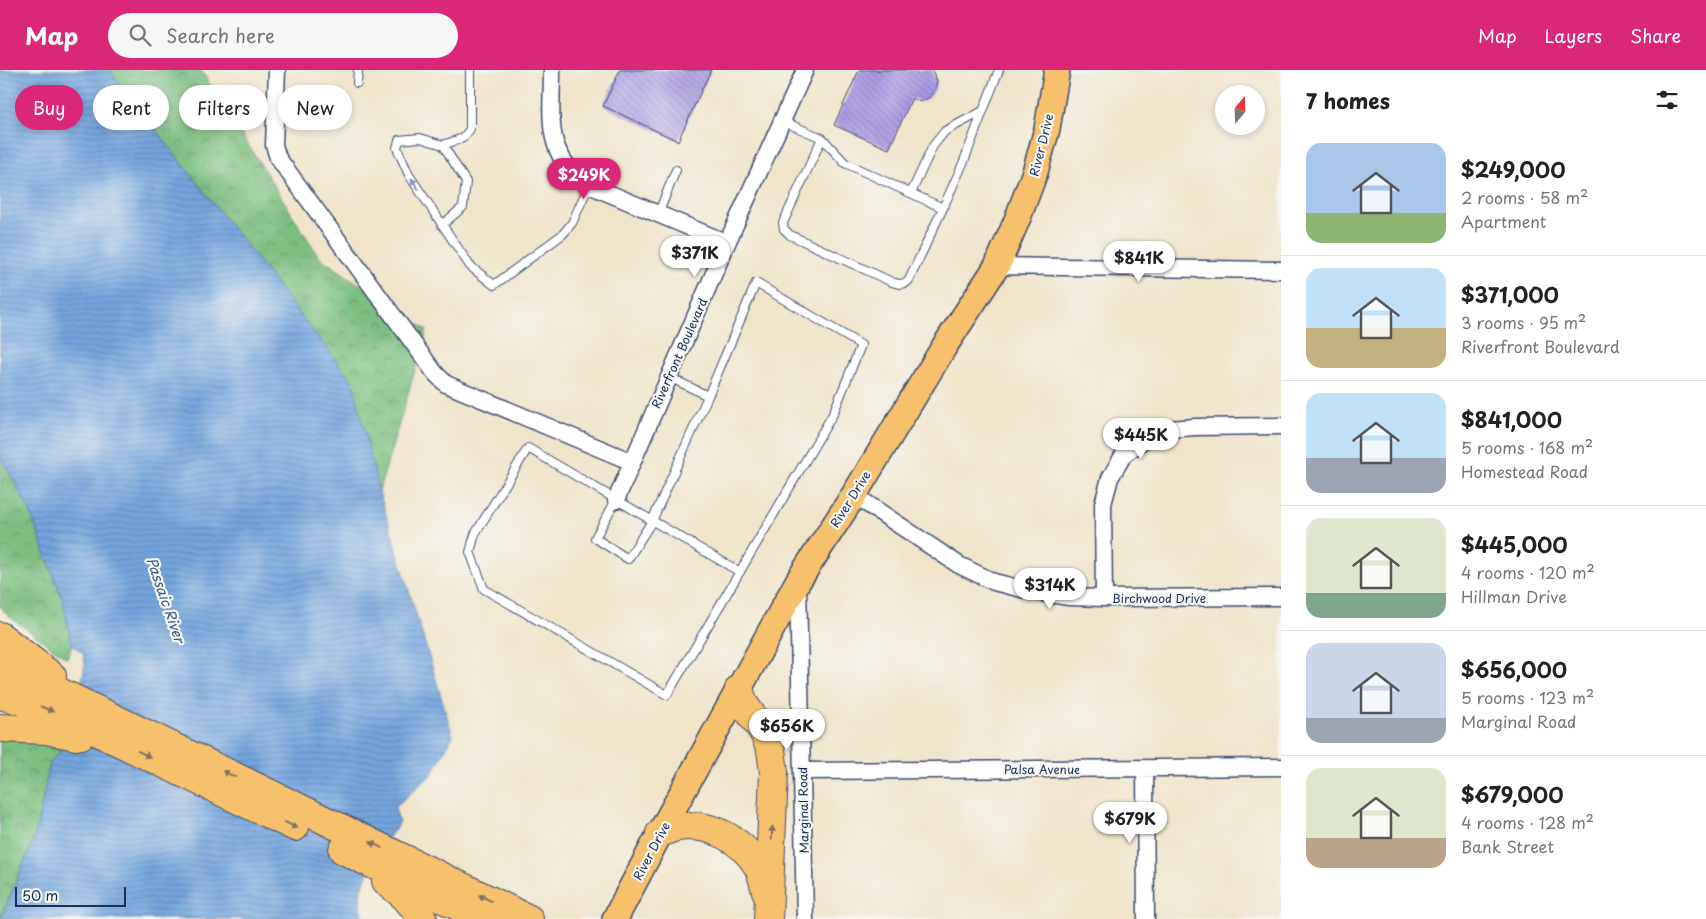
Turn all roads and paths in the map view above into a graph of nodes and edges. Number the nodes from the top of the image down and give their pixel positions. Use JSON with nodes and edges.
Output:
{"nodes":[{"id":1,"x":277,"y":70,"type":"edge"},
{"id":2,"x":358,"y":70,"type":"edge"},
{"id":3,"x":470,"y":70,"type":"edge"},
{"id":4,"x":552,"y":70,"type":"edge"},
{"id":5,"x":805,"y":70,"type":"edge"},
{"id":6,"x":999,"y":70,"type":"edge"},
{"id":7,"x":1057,"y":70,"type":"edge"},
{"id":8,"x":358,"y":82,"type":"dead end"},
{"id":9,"x":983,"y":111,"type":"junction"},
{"id":10,"x":782,"y":121,"type":"junction"},
{"id":11,"x":822,"y":138,"type":"junction"},
{"id":12,"x":443,"y":145,"type":"junction"},
{"id":13,"x":676,"y":170,"type":"dead end"},
{"id":14,"x":589,"y":185,"type":"junction"},
{"id":15,"x":911,"y":193,"type":"junction"},
{"id":16,"x":943,"y":208,"type":"junction"},
{"id":17,"x":658,"y":214,"type":"junction"},
{"id":18,"x":442,"y":225,"type":"junction"},
{"id":19,"x":727,"y":243,"type":"junction"},
{"id":20,"x":997,"y":266,"type":"junction"},
{"id":21,"x":1281,"y":270,"type":"edge"},
{"id":22,"x":669,"y":377,"type":"junction"},
{"id":23,"x":708,"y":396,"type":"junction"},
{"id":24,"x":1281,"y":426,"type":"edge"},
{"id":25,"x":632,"y":462,"type":"junction"},
{"id":26,"x":854,"y":495,"type":"junction"},
{"id":27,"x":616,"y":500,"type":"junction"},
{"id":28,"x":652,"y":521,"type":"junction"},
{"id":29,"x":740,"y":572,"type":"junction"},
{"id":30,"x":798,"y":582,"type":"junction"},
{"id":31,"x":1281,"y":597,"type":"edge"},
{"id":32,"x":1104,"y":598,"type":"junction"},
{"id":33,"x":0,"y":636,"type":"edge"},
{"id":34,"x":15,"y":665,"type":"edge"},
{"id":35,"x":739,"y":690,"type":"junction"},
{"id":36,"x":0,"y":695,"type":"edge"},
{"id":37,"x":97,"y":721,"type":"junction"},
{"id":38,"x":0,"y":728,"type":"edge"},
{"id":39,"x":1281,"y":767,"type":"edge"},
{"id":40,"x":1145,"y":769,"type":"junction"},
{"id":41,"x":803,"y":771,"type":"junction"},
{"id":42,"x":660,"y":833,"type":"junction"},
{"id":43,"x":412,"y":882,"type":"junction"},
{"id":44,"x":769,"y":909,"type":"edge"},
{"id":45,"x":423,"y":919,"type":"edge"},
{"id":46,"x":484,"y":919,"type":"edge"},
{"id":47,"x":529,"y":919,"type":"edge"},
{"id":48,"x":615,"y":919,"type":"edge"},
{"id":49,"x":805,"y":919,"type":"edge"},
{"id":50,"x":1146,"y":919,"type":"edge"}],
"edges":[{"from":1,"to":25,"type":"street"},
{"from":2,"to":8,"type":"lane"},
{"from":3,"to":12,"type":"lane"},
{"from":4,"to":14,"type":"street"},
{"from":5,"to":10,"type":"street","name":"Riverfront Boulevard"},
{"from":6,"to":9,"type":"lane"},
{"from":7,"to":20,"type":"main road","name":"River Drive"},
{"from":9,"to":15,"type":"lane"},
{"from":9,"to":16,"type":"lane"},
{"from":10,"to":11,"type":"lane"},
{"from":10,"to":19,"type":"street","name":"Riverfront Boulevard"},
{"from":11,"to":15,"type":"lane"},
{"from":11,"to":16,"type":"lane"},
{"from":12,"to":18,"type":"lane"},
{"from":18,"to":12,"type":"lane","one_way":true},
{"from":13,"to":17,"type":"lane"},
{"from":14,"to":17,"type":"street"},
{"from":14,"to":18,"type":"lane"},
{"from":15,"to":16,"type":"lane"},
{"from":17,"to":19,"type":"street"},
{"from":19,"to":22,"type":"street","name":"Riverfront Boulevard"},
{"from":20,"to":21,"type":"street"},
{"from":20,"to":26,"type":"main road","name":"River Drive"},
{"from":22,"to":23,"type":"lane"},
{"from":22,"to":25,"type":"street","name":"Riverfront Boulevard"},
{"from":23,"to":28,"type":"lane"},
{"from":23,"to":29,"type":"lane"},
{"from":24,"to":32,"type":"street"},
{"from":25,"to":27,"type":"street","name":"Riverfront Boulevard"},
{"from":26,"to":30,"type":"main road","name":"River Drive"},
{"from":26,"to":32,"type":"street","name":"Birchwood Drive"},
{"from":27,"to":28,"type":"lane"},
{"from":27,"to":28,"type":"lane"},
{"from":27,"to":29,"type":"lane"},
{"from":28,"to":29,"type":"lane"},
{"from":30,"to":35,"type":"main road","name":"River Drive"},
{"from":30,"to":41,"type":"street","name":"Marginal Road"},
{"from":31,"to":32,"type":"street","name":"Birchwood Drive"},
{"from":33,"to":34,"type":"highway"},
{"from":34,"to":37,"type":"highway"},
{"from":35,"to":42,"type":"main road","name":"River Drive"},
{"from":44,"to":35,"type":"highway","one_way":true},
{"from":36,"to":37,"type":"highway","one_way":true},
{"from":37,"to":38,"type":"highway"},
{"from":43,"to":37,"type":"highway","one_way":true},
{"from":37,"to":43,"type":"highway","one_way":true},
{"from":39,"to":40,"type":"street","name":"Palsa Avenue"},
{"from":40,"to":41,"type":"street","name":"Palsa Avenue"},
{"from":40,"to":50,"type":"street"},
{"from":41,"to":49,"type":"street","name":"Marginal Road"},
{"from":42,"to":44,"type":"highway"},
{"from":42,"to":48,"type":"main road","name":"River Drive"},
{"from":43,"to":45,"type":"highway"},
{"from":43,"to":46,"type":"highway"},
{"from":47,"to":43,"type":"highway","one_way":true}]}
